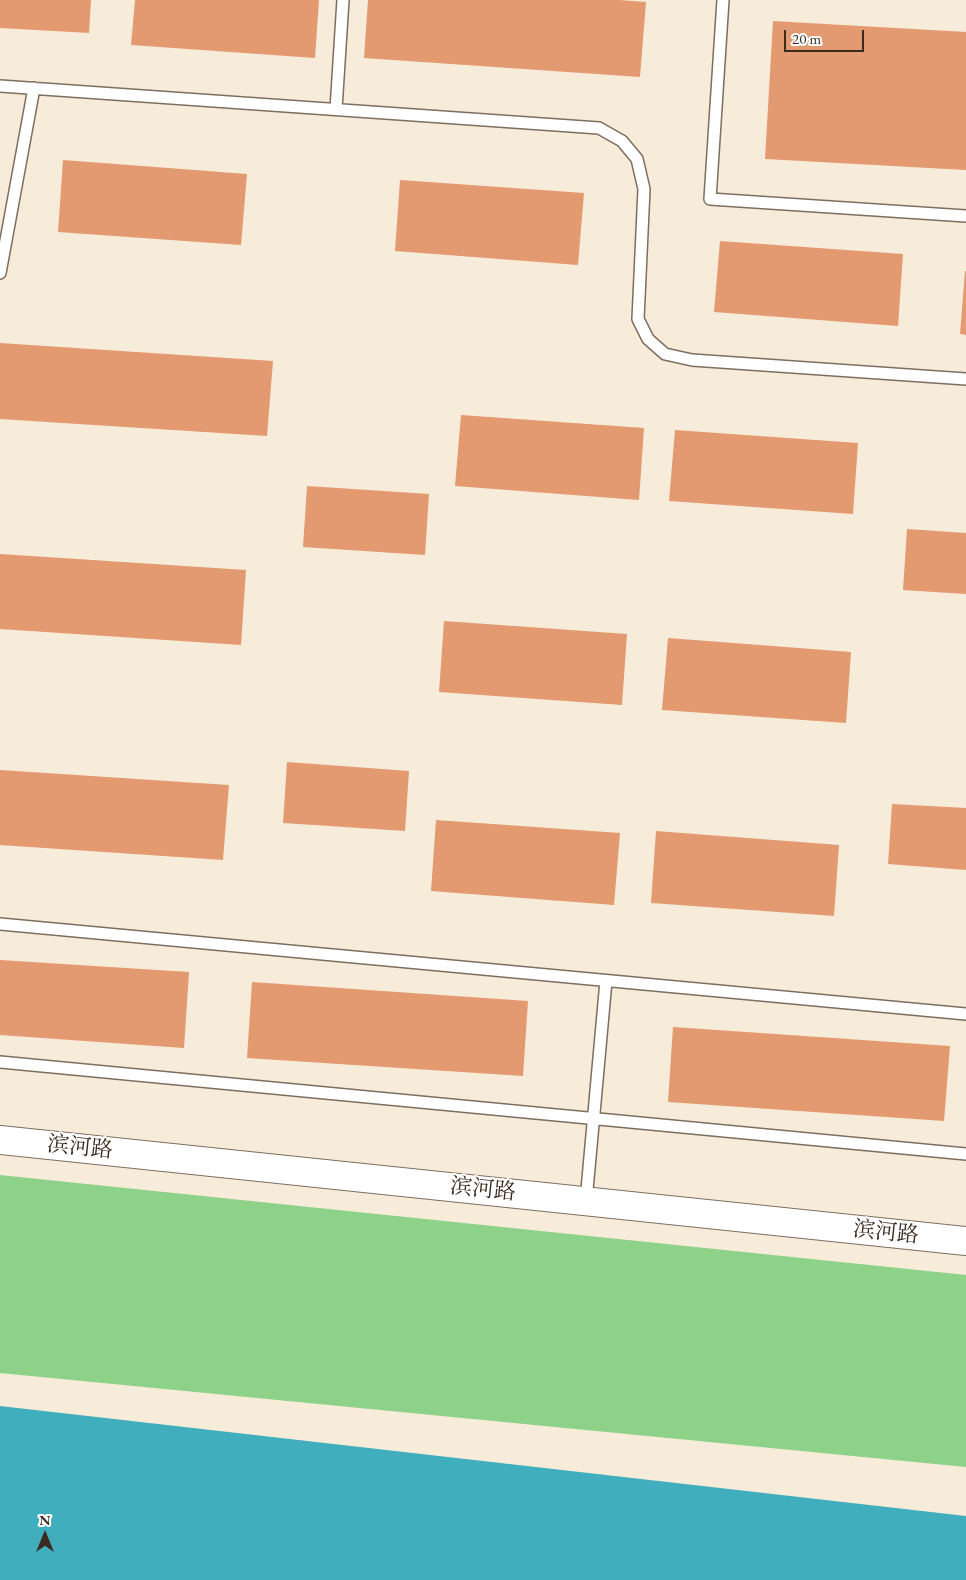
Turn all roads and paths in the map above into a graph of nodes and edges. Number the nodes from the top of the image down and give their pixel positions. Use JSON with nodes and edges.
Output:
{"nodes":[{"id":1,"x":344,"y":0,"type":"edge"},
{"id":2,"x":723,"y":0,"type":"edge"},
{"id":3,"x":0,"y":86,"type":"edge"},
{"id":4,"x":34,"y":88,"type":"junction"},
{"id":5,"x":336,"y":109,"type":"junction"},
{"id":6,"x":966,"y":216,"type":"edge"},
{"id":7,"x":0,"y":273,"type":"edge"},
{"id":8,"x":966,"y":379,"type":"edge"},
{"id":9,"x":0,"y":924,"type":"edge"},
{"id":10,"x":606,"y":981,"type":"junction"},
{"id":11,"x":966,"y":1014,"type":"edge"},
{"id":12,"x":0,"y":1062,"type":"edge"},
{"id":13,"x":594,"y":1119,"type":"junction"},
{"id":14,"x":0,"y":1140,"type":"edge"},
{"id":15,"x":966,"y":1154,"type":"edge"},
{"id":16,"x":586,"y":1201,"type":"junction"},
{"id":17,"x":966,"y":1241,"type":"edge"}],
"edges":[{"from":1,"to":5,"type":"lane"},
{"from":2,"to":6,"type":"lane"},
{"from":3,"to":4,"type":"lane"},
{"from":4,"to":5,"type":"lane"},
{"from":4,"to":7,"type":"lane"},
{"from":5,"to":8,"type":"lane"},
{"from":9,"to":10,"type":"lane"},
{"from":10,"to":11,"type":"lane"},
{"from":10,"to":13,"type":"lane"},
{"from":12,"to":13,"type":"lane"},
{"from":13,"to":15,"type":"lane"},
{"from":13,"to":16,"type":"lane"},
{"from":14,"to":16,"type":"street","name":"滨河路"},
{"from":16,"to":17,"type":"street","name":"滨河路"}]}
